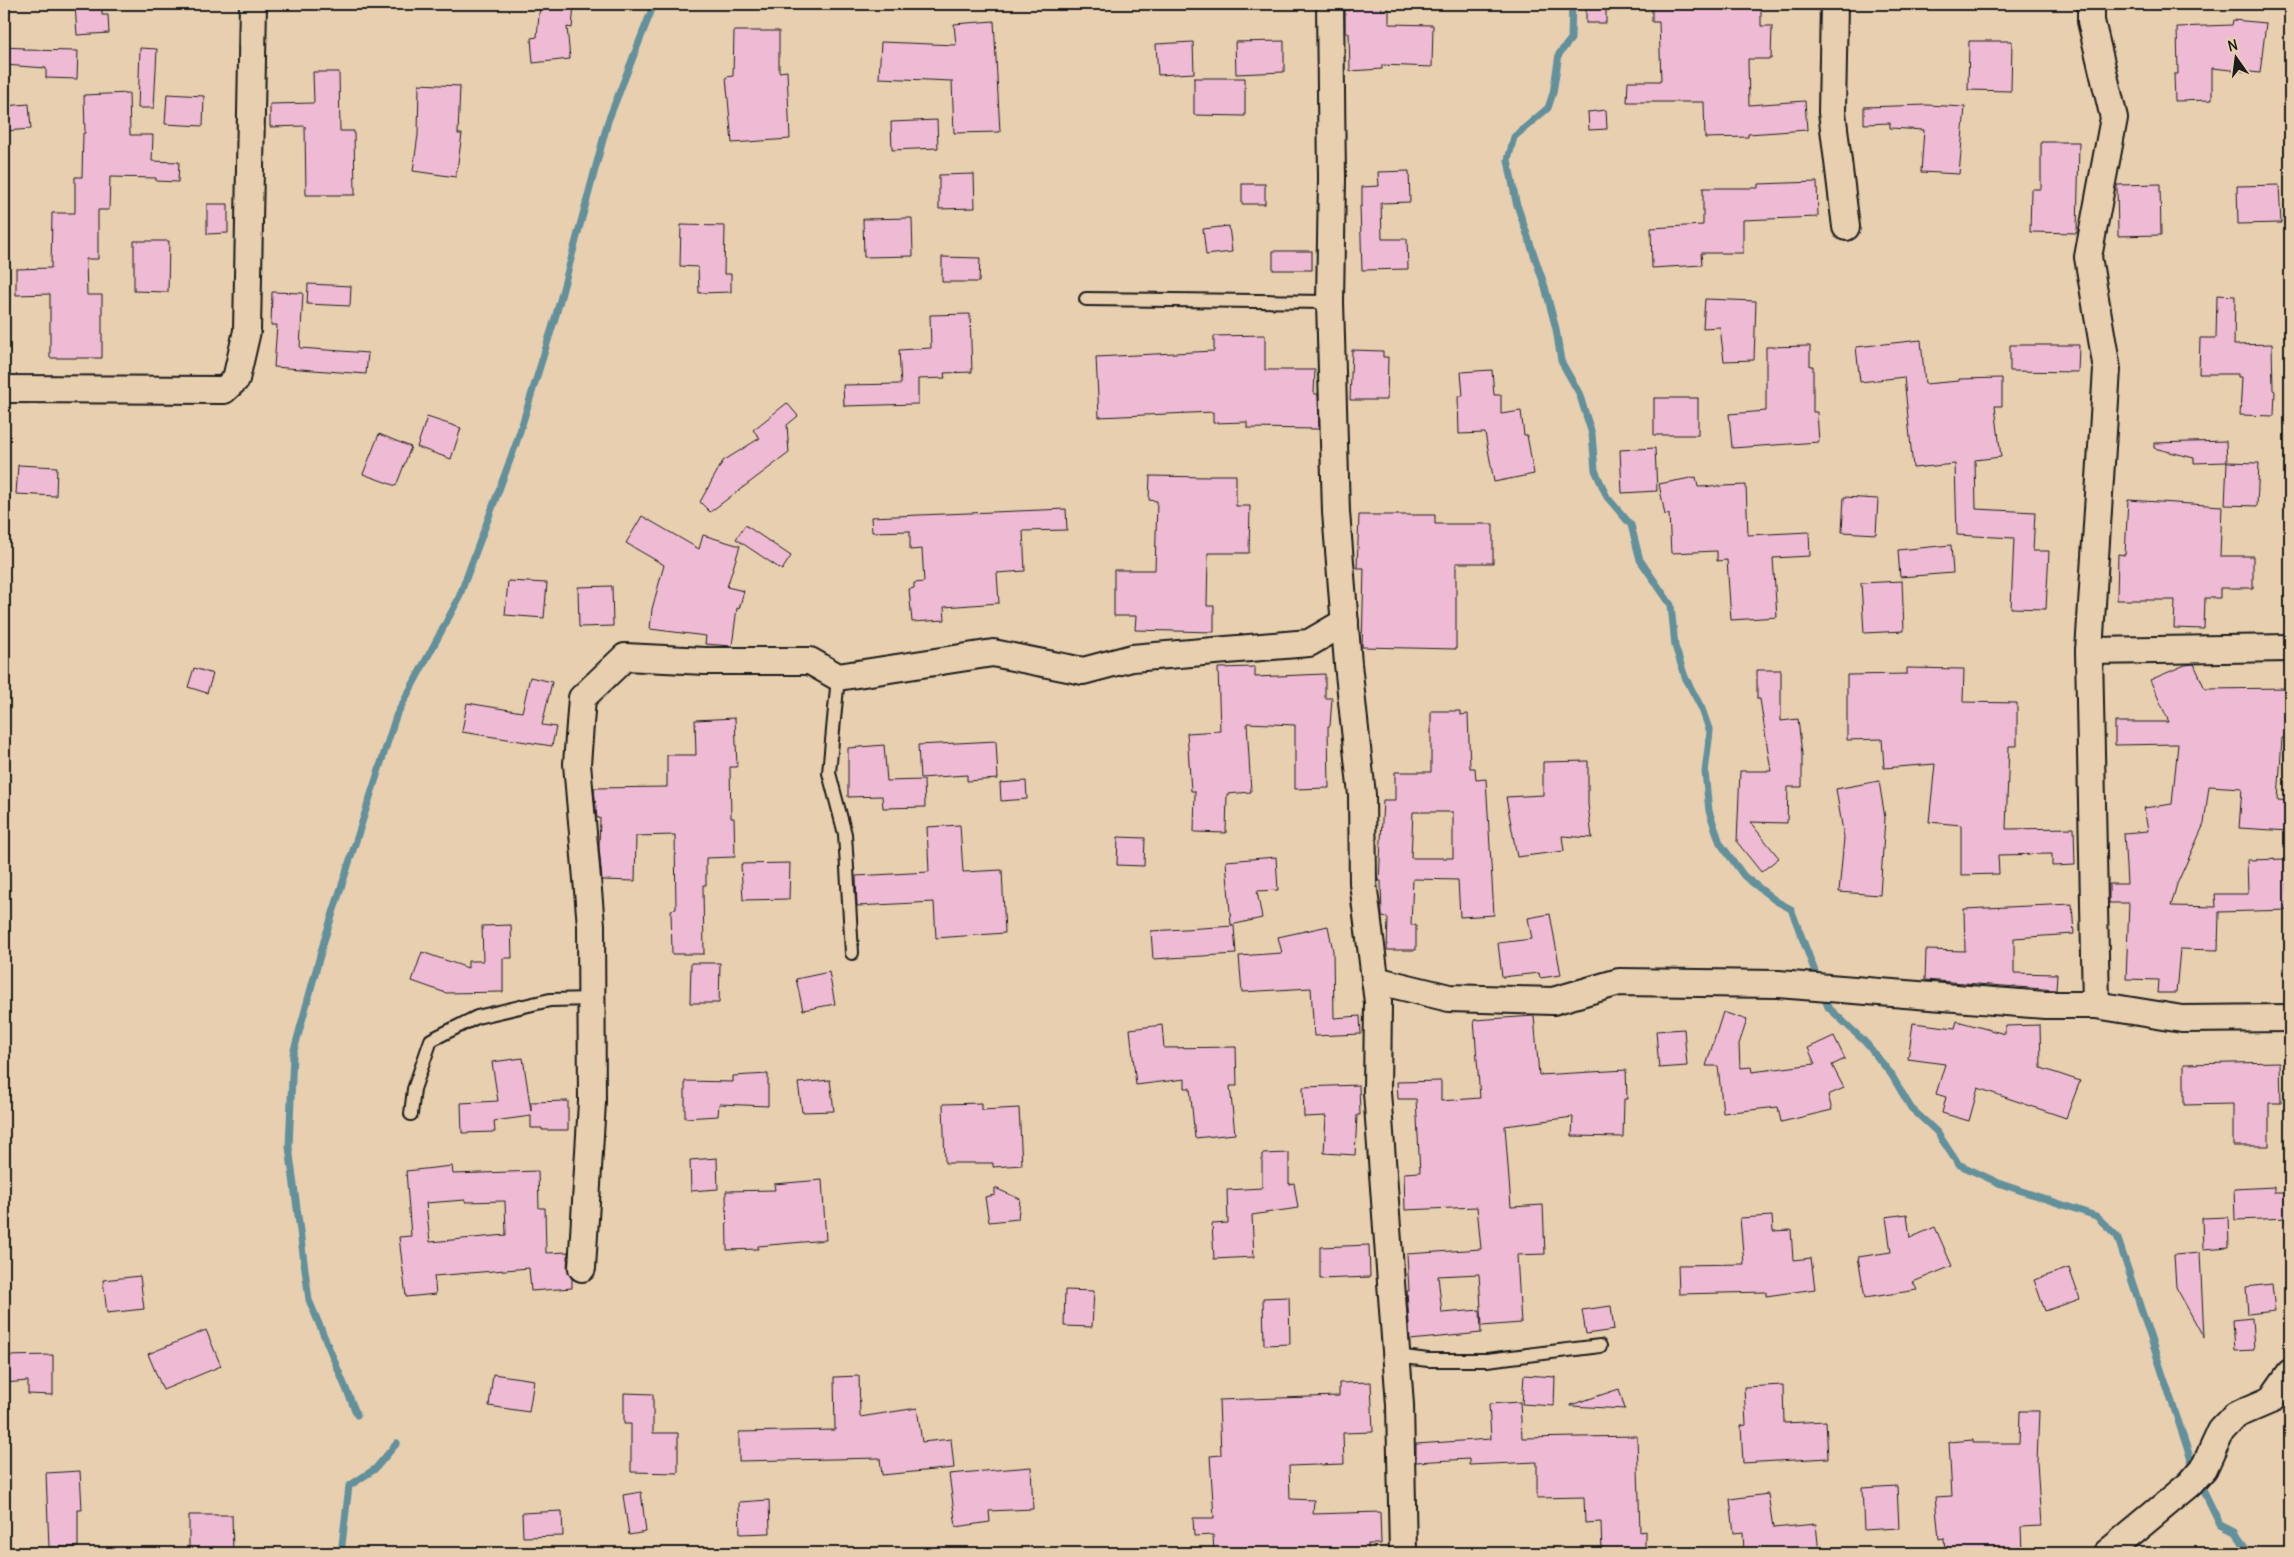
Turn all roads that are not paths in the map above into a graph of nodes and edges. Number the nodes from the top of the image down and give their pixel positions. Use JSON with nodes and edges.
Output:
{"nodes":[{"id":1,"x":253,"y":4,"type":"edge"},
{"id":2,"x":1330,"y":4,"type":"edge"},
{"id":3,"x":1834,"y":4,"type":"edge"},
{"id":4,"x":2091,"y":4,"type":"edge"},
{"id":5,"x":1846,"y":227,"type":"dead end"},
{"id":6,"x":1086,"y":299,"type":"dead end"},
{"id":7,"x":1330,"y":302,"type":"junction"},
{"id":8,"x":4,"y":389,"type":"edge"},
{"id":9,"x":1345,"y":622,"type":"junction"},
{"id":10,"x":2290,"y":648,"type":"edge"},
{"id":11,"x":2089,"y":651,"type":"junction"},
{"id":12,"x":838,"y":677,"type":"junction"},
{"id":13,"x":852,"y":953,"type":"dead end"},
{"id":14,"x":1375,"y":980,"type":"junction"},
{"id":15,"x":592,"y":999,"type":"junction"},
{"id":16,"x":2096,"y":1005,"type":"junction"},
{"id":17,"x":2290,"y":1018,"type":"edge"},
{"id":18,"x":411,"y":1114,"type":"dead end"},
{"id":19,"x":582,"y":1268,"type":"dead end"},
{"id":20,"x":1600,"y":1346,"type":"dead end"},
{"id":21,"x":1396,"y":1356,"type":"junction"},
{"id":22,"x":2290,"y":1373,"type":"edge"},
{"id":23,"x":1403,"y":1553,"type":"edge"},
{"id":24,"x":2107,"y":1553,"type":"edge"}],
"edges":[{"from":1,"to":8,"type":"street"},
{"from":2,"to":7,"type":"street"},
{"from":3,"to":5,"type":"street"},
{"from":4,"to":11,"type":"street"},
{"from":6,"to":7,"type":"lane"},
{"from":7,"to":9,"type":"street"},
{"from":9,"to":12,"type":"street"},
{"from":9,"to":14,"type":"street"},
{"from":10,"to":11,"type":"street"},
{"from":11,"to":16,"type":"street"},
{"from":12,"to":13,"type":"lane"},
{"from":12,"to":15,"type":"street"},
{"from":14,"to":16,"type":"street"},
{"from":14,"to":21,"type":"street"},
{"from":15,"to":18,"type":"lane"},
{"from":15,"to":19,"type":"street"},
{"from":16,"to":17,"type":"street"},
{"from":20,"to":21,"type":"lane"},
{"from":21,"to":23,"type":"street"},
{"from":22,"to":24,"type":"street"}]}
